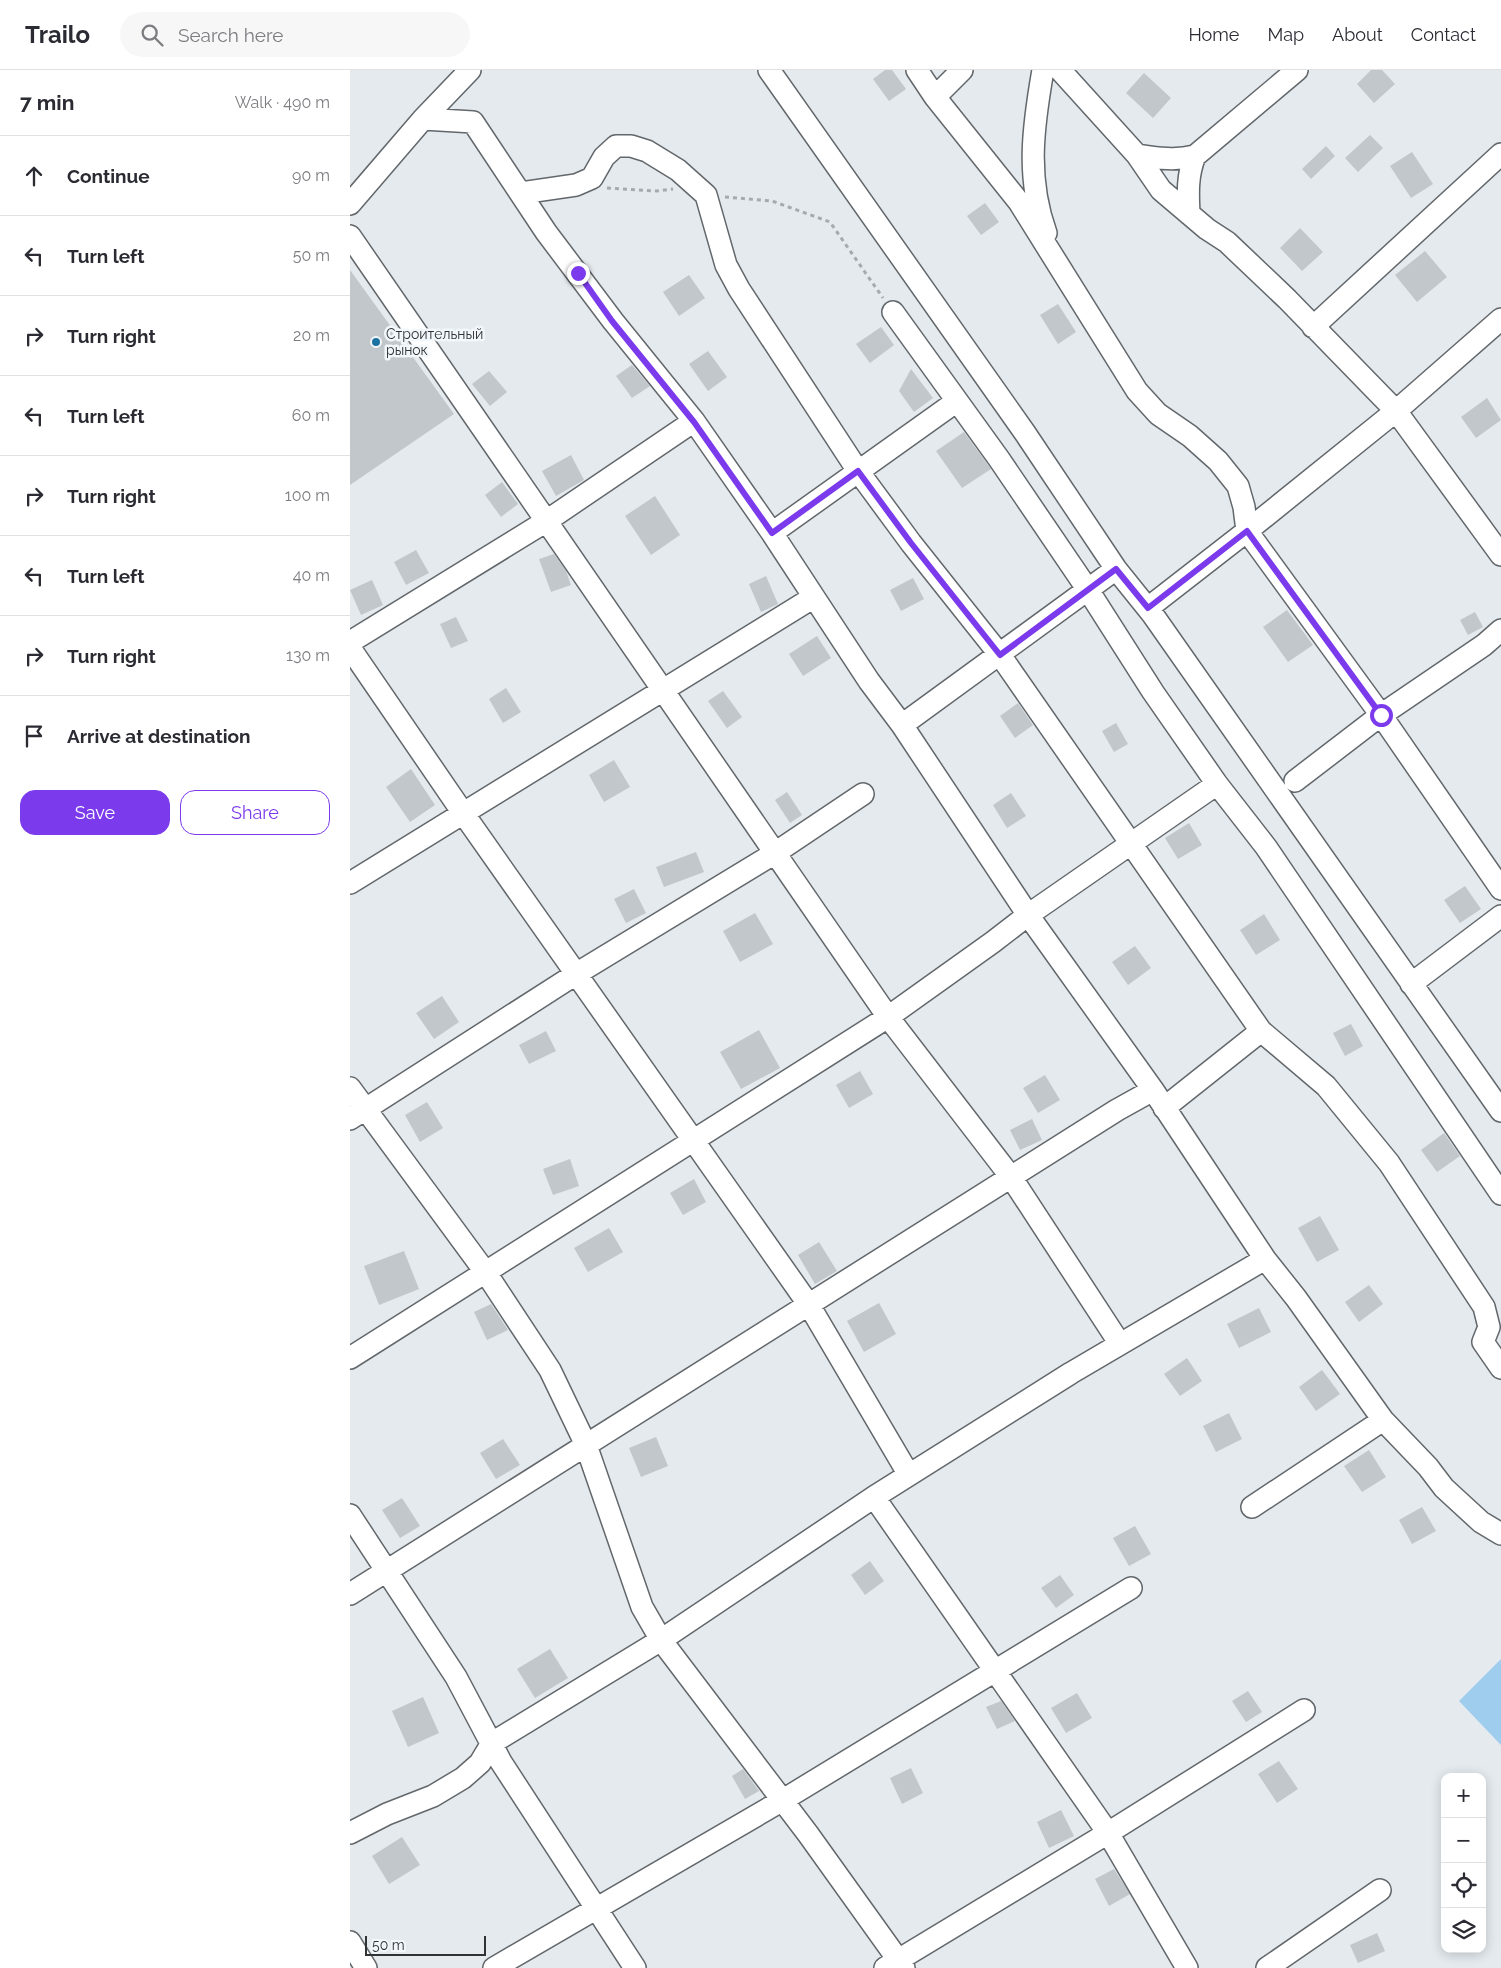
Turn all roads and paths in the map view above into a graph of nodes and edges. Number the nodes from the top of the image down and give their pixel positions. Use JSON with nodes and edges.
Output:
{"nodes":[{"id":1,"x":470,"y":70,"type":"edge"},
{"id":2,"x":769,"y":70,"type":"edge"},
{"id":3,"x":917,"y":70,"type":"edge"},
{"id":4,"x":962,"y":70,"type":"edge"},
{"id":5,"x":1043,"y":70,"type":"edge"},
{"id":6,"x":1060,"y":70,"type":"edge"},
{"id":7,"x":1298,"y":70,"type":"edge"},
{"id":8,"x":935,"y":97,"type":"junction"},
{"id":9,"x":423,"y":119,"type":"junction"},
{"id":10,"x":1501,"y":154,"type":"edge"},
{"id":11,"x":1136,"y":155,"type":"junction"},
{"id":12,"x":1195,"y":156,"type":"junction"},
{"id":13,"x":576,"y":185,"type":"junction"},
{"id":14,"x":676,"y":189,"type":"dead end"},
{"id":15,"x":521,"y":193,"type":"junction"},
{"id":16,"x":706,"y":195,"type":"junction"},
{"id":17,"x":350,"y":204,"type":"edge"},
{"id":18,"x":1189,"y":214,"type":"junction"},
{"id":19,"x":350,"y":236,"type":"edge"},
{"id":20,"x":1059,"y":268,"type":"junction"},
{"id":21,"x":893,"y":312,"type":"joint"},
{"id":22,"x":1501,"y":319,"type":"edge"},
{"id":23,"x":1313,"y":327,"type":"junction"},
{"id":24,"x":957,"y":400,"type":"junction"},
{"id":25,"x":1396,"y":411,"type":"junction"},
{"id":26,"x":694,"y":422,"type":"junction"},
{"id":27,"x":858,"y":471,"type":"junction"},
{"id":28,"x":545,"y":522,"type":"junction"},
{"id":29,"x":1247,"y":531,"type":"junction"},
{"id":30,"x":772,"y":533,"type":"junction"},
{"id":31,"x":1501,"y":555,"type":"edge"},
{"id":32,"x":1116,"y":569,"type":"junction"},
{"id":33,"x":1088,"y":590,"type":"junction"},
{"id":34,"x":814,"y":597,"type":"junction"},
{"id":35,"x":1148,"y":608,"type":"junction"},
{"id":36,"x":1501,"y":630,"type":"edge"},
{"id":37,"x":350,"y":642,"type":"edge"},
{"id":38,"x":350,"y":648,"type":"edge"},
{"id":39,"x":1000,"y":655,"type":"junction"},
{"id":40,"x":663,"y":690,"type":"junction"},
{"id":41,"x":1381,"y":715,"type":"junction"},
{"id":42,"x":902,"y":725,"type":"junction"},
{"id":43,"x":1295,"y":782,"type":"dead end"},
{"id":44,"x":1217,"y":784,"type":"junction"},
{"id":45,"x":863,"y":794,"type":"dead end"},
{"id":46,"x":463,"y":814,"type":"junction"},
{"id":47,"x":1132,"y":844,"type":"junction"},
{"id":48,"x":776,"y":854,"type":"junction"},
{"id":49,"x":350,"y":883,"type":"edge"},
{"id":50,"x":1501,"y":890,"type":"edge"},
{"id":51,"x":1028,"y":915,"type":"junction"},
{"id":52,"x":1501,"y":916,"type":"edge"},
{"id":53,"x":576,"y":974,"type":"junction"},
{"id":54,"x":1411,"y":984,"type":"junction"},
{"id":55,"x":888,"y":1017,"type":"junction"},
{"id":56,"x":1261,"y":1031,"type":"junction"},
{"id":57,"x":350,"y":1088,"type":"edge"},
{"id":58,"x":1153,"y":1090,"type":"junction"},
{"id":59,"x":1164,"y":1108,"type":"junction"},
{"id":60,"x":1501,"y":1111,"type":"edge"},
{"id":61,"x":358,"y":1114,"type":"edge"},
{"id":62,"x":693,"y":1142,"type":"junction"},
{"id":63,"x":1011,"y":1177,"type":"junction"},
{"id":64,"x":1501,"y":1194,"type":"edge"},
{"id":65,"x":1265,"y":1259,"type":"junction"},
{"id":66,"x":486,"y":1273,"type":"junction"},
{"id":67,"x":808,"y":1305,"type":"junction"},
{"id":68,"x":1495,"y":1319,"type":"edge"},
{"id":69,"x":1120,"y":1344,"type":"junction"},
{"id":70,"x":350,"y":1358,"type":"edge"},
{"id":71,"x":1501,"y":1368,"type":"edge"},
{"id":72,"x":1383,"y":1420,"type":"junction"},
{"id":73,"x":586,"y":1444,"type":"junction"},
{"id":74,"x":909,"y":1476,"type":"junction"},
{"id":75,"x":874,"y":1498,"type":"junction"},
{"id":76,"x":1252,"y":1507,"type":"dead end"},
{"id":77,"x":350,"y":1515,"type":"edge"},
{"id":78,"x":1501,"y":1534,"type":"edge"},
{"id":79,"x":388,"y":1572,"type":"junction"},
{"id":80,"x":1131,"y":1588,"type":"dead end"},
{"id":81,"x":350,"y":1594,"type":"edge"},
{"id":82,"x":661,"y":1640,"type":"junction"},
{"id":83,"x":995,"y":1670,"type":"junction"},
{"id":84,"x":1304,"y":1710,"type":"dead end"},
{"id":85,"x":492,"y":1743,"type":"junction"},
{"id":86,"x":783,"y":1800,"type":"junction"},
{"id":87,"x":350,"y":1833,"type":"edge"},
{"id":88,"x":1108,"y":1833,"type":"junction"},
{"id":89,"x":1380,"y":1890,"type":"dead end"},
{"id":90,"x":597,"y":1910,"type":"junction"},
{"id":91,"x":350,"y":1942,"type":"edge"},
{"id":92,"x":896,"y":1965,"type":"edge"},
{"id":93,"x":366,"y":1968,"type":"edge"},
{"id":94,"x":494,"y":1968,"type":"edge"},
{"id":95,"x":635,"y":1968,"type":"edge"},
{"id":96,"x":1187,"y":1968,"type":"edge"},
{"id":97,"x":1267,"y":1968,"type":"edge"}],
"edges":[{"from":1,"to":9,"type":"street"},
{"from":2,"to":32,"type":"street"},
{"from":3,"to":8,"type":"street"},
{"from":4,"to":8,"type":"street"},
{"from":5,"to":20,"type":"street"},
{"from":6,"to":11,"type":"street"},
{"from":7,"to":12,"type":"street"},
{"from":8,"to":20,"type":"street"},
{"from":9,"to":15,"type":"street"},
{"from":9,"to":17,"type":"street"},
{"from":10,"to":23,"type":"street"},
{"from":11,"to":12,"type":"street"},
{"from":11,"to":18,"type":"street"},
{"from":12,"to":18,"type":"street"},
{"from":13,"to":14,"type":"path"},
{"from":13,"to":15,"type":"street"},
{"from":13,"to":16,"type":"street"},
{"from":15,"to":26,"type":"street"},
{"from":16,"to":21,"type":"path"},
{"from":16,"to":27,"type":"street"},
{"from":18,"to":23,"type":"street"},
{"from":19,"to":28,"type":"street"},
{"from":20,"to":29,"type":"street"},
{"from":21,"to":24,"type":"street"},
{"from":22,"to":25,"type":"street"},
{"from":23,"to":25,"type":"street"},
{"from":24,"to":27,"type":"street"},
{"from":24,"to":33,"type":"street"},
{"from":25,"to":29,"type":"street"},
{"from":25,"to":31,"type":"street"},
{"from":26,"to":28,"type":"street"},
{"from":26,"to":30,"type":"street"},
{"from":27,"to":30,"type":"street"},
{"from":27,"to":39,"type":"street"},
{"from":28,"to":37,"type":"street"},
{"from":28,"to":40,"type":"street"},
{"from":29,"to":35,"type":"street"},
{"from":29,"to":41,"type":"street"},
{"from":30,"to":34,"type":"street"},
{"from":32,"to":33,"type":"street"},
{"from":32,"to":35,"type":"street"},
{"from":33,"to":39,"type":"street"},
{"from":33,"to":44,"type":"street"},
{"from":34,"to":40,"type":"street"},
{"from":34,"to":42,"type":"street"},
{"from":35,"to":54,"type":"street"},
{"from":36,"to":41,"type":"street"},
{"from":38,"to":46,"type":"street"},
{"from":39,"to":42,"type":"street"},
{"from":39,"to":47,"type":"street"},
{"from":40,"to":46,"type":"street"},
{"from":40,"to":48,"type":"street"},
{"from":41,"to":43,"type":"street"},
{"from":41,"to":50,"type":"street"},
{"from":42,"to":51,"type":"street"},
{"from":44,"to":47,"type":"street"},
{"from":44,"to":64,"type":"street"},
{"from":45,"to":48,"type":"street"},
{"from":46,"to":49,"type":"street"},
{"from":46,"to":53,"type":"street"},
{"from":47,"to":51,"type":"street"},
{"from":47,"to":56,"type":"street"},
{"from":48,"to":53,"type":"street"},
{"from":48,"to":55,"type":"street"},
{"from":51,"to":55,"type":"street"},
{"from":51,"to":58,"type":"street"},
{"from":52,"to":54,"type":"street"},
{"from":53,"to":61,"type":"street"},
{"from":53,"to":62,"type":"street"},
{"from":54,"to":60,"type":"street"},
{"from":55,"to":62,"type":"street"},
{"from":55,"to":63,"type":"street"},
{"from":56,"to":59,"type":"street"},
{"from":56,"to":68,"type":"street"},
{"from":57,"to":61,"type":"street"},
{"from":58,"to":59,"type":"street"},
{"from":58,"to":63,"type":"street"},
{"from":59,"to":65,"type":"street"},
{"from":61,"to":66,"type":"street"},
{"from":62,"to":66,"type":"street"},
{"from":62,"to":67,"type":"street"},
{"from":63,"to":67,"type":"street"},
{"from":63,"to":69,"type":"street"},
{"from":65,"to":69,"type":"street"},
{"from":65,"to":72,"type":"street"},
{"from":66,"to":70,"type":"street"},
{"from":66,"to":73,"type":"street"},
{"from":67,"to":73,"type":"street"},
{"from":67,"to":74,"type":"street"},
{"from":68,"to":71,"type":"street"},
{"from":69,"to":74,"type":"street"},
{"from":72,"to":76,"type":"street"},
{"from":72,"to":78,"type":"street"},
{"from":73,"to":79,"type":"street"},
{"from":73,"to":82,"type":"street"},
{"from":74,"to":75,"type":"street"},
{"from":75,"to":82,"type":"street"},
{"from":75,"to":83,"type":"street"},
{"from":77,"to":79,"type":"street"},
{"from":79,"to":81,"type":"street"},
{"from":79,"to":85,"type":"street"},
{"from":80,"to":83,"type":"street"},
{"from":82,"to":85,"type":"street"},
{"from":82,"to":86,"type":"street"},
{"from":83,"to":86,"type":"street"},
{"from":83,"to":88,"type":"street"},
{"from":84,"to":88,"type":"street"},
{"from":85,"to":87,"type":"street"},
{"from":85,"to":90,"type":"street"},
{"from":86,"to":90,"type":"street"},
{"from":86,"to":92,"type":"street"},
{"from":88,"to":92,"type":"street"},
{"from":88,"to":96,"type":"street"},
{"from":89,"to":97,"type":"street"},
{"from":90,"to":94,"type":"street"},
{"from":90,"to":95,"type":"street"},
{"from":91,"to":93,"type":"street"}]}
